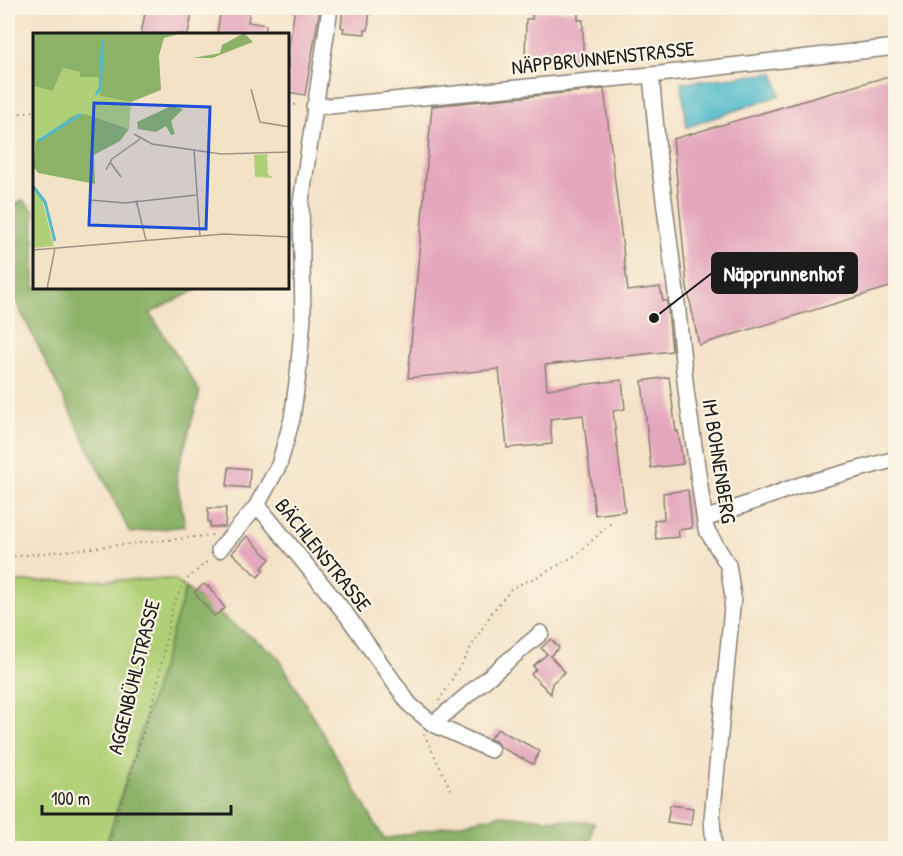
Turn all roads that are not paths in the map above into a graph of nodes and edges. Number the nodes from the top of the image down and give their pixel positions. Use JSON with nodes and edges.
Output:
{"nodes":[{"id":1,"x":330,"y":8,"type":"edge"},
{"id":2,"x":896,"y":47,"type":"edge"},
{"id":3,"x":651,"y":75,"type":"junction"},
{"id":4,"x":314,"y":106,"type":"junction"},
{"id":5,"x":896,"y":459,"type":"edge"},
{"id":6,"x":256,"y":507,"type":"junction"},
{"id":7,"x":705,"y":519,"type":"junction"},
{"id":8,"x":223,"y":545,"type":"road end"},
{"id":9,"x":541,"y":633,"type":"dead end"},
{"id":10,"x":428,"y":724,"type":"junction"},
{"id":11,"x":491,"y":750,"type":"dead end"},
{"id":12,"x":714,"y":849,"type":"edge"}],
"edges":[{"from":1,"to":4,"type":"street","name":"BÄCHLENSTRASSE"},
{"from":2,"to":3,"type":"street","name":"NÄPPBRUNNENSTRASSE"},
{"from":3,"to":4,"type":"street","name":"NÄPPBRUNNENSTRASSE"},
{"from":3,"to":7,"type":"street","name":"IM BOHNENBERG"},
{"from":4,"to":6,"type":"street","name":"BÄCHLENSTRASSE"},
{"from":5,"to":7,"type":"street"},
{"from":6,"to":8,"type":"street"},
{"from":6,"to":10,"type":"street","name":"BÄCHLENSTRASSE"},
{"from":7,"to":12,"type":"street","name":"IM BOHNENBERG"},
{"from":9,"to":10,"type":"street"},
{"from":10,"to":11,"type":"street","name":"BÄCHLENSTRASSE"}]}
